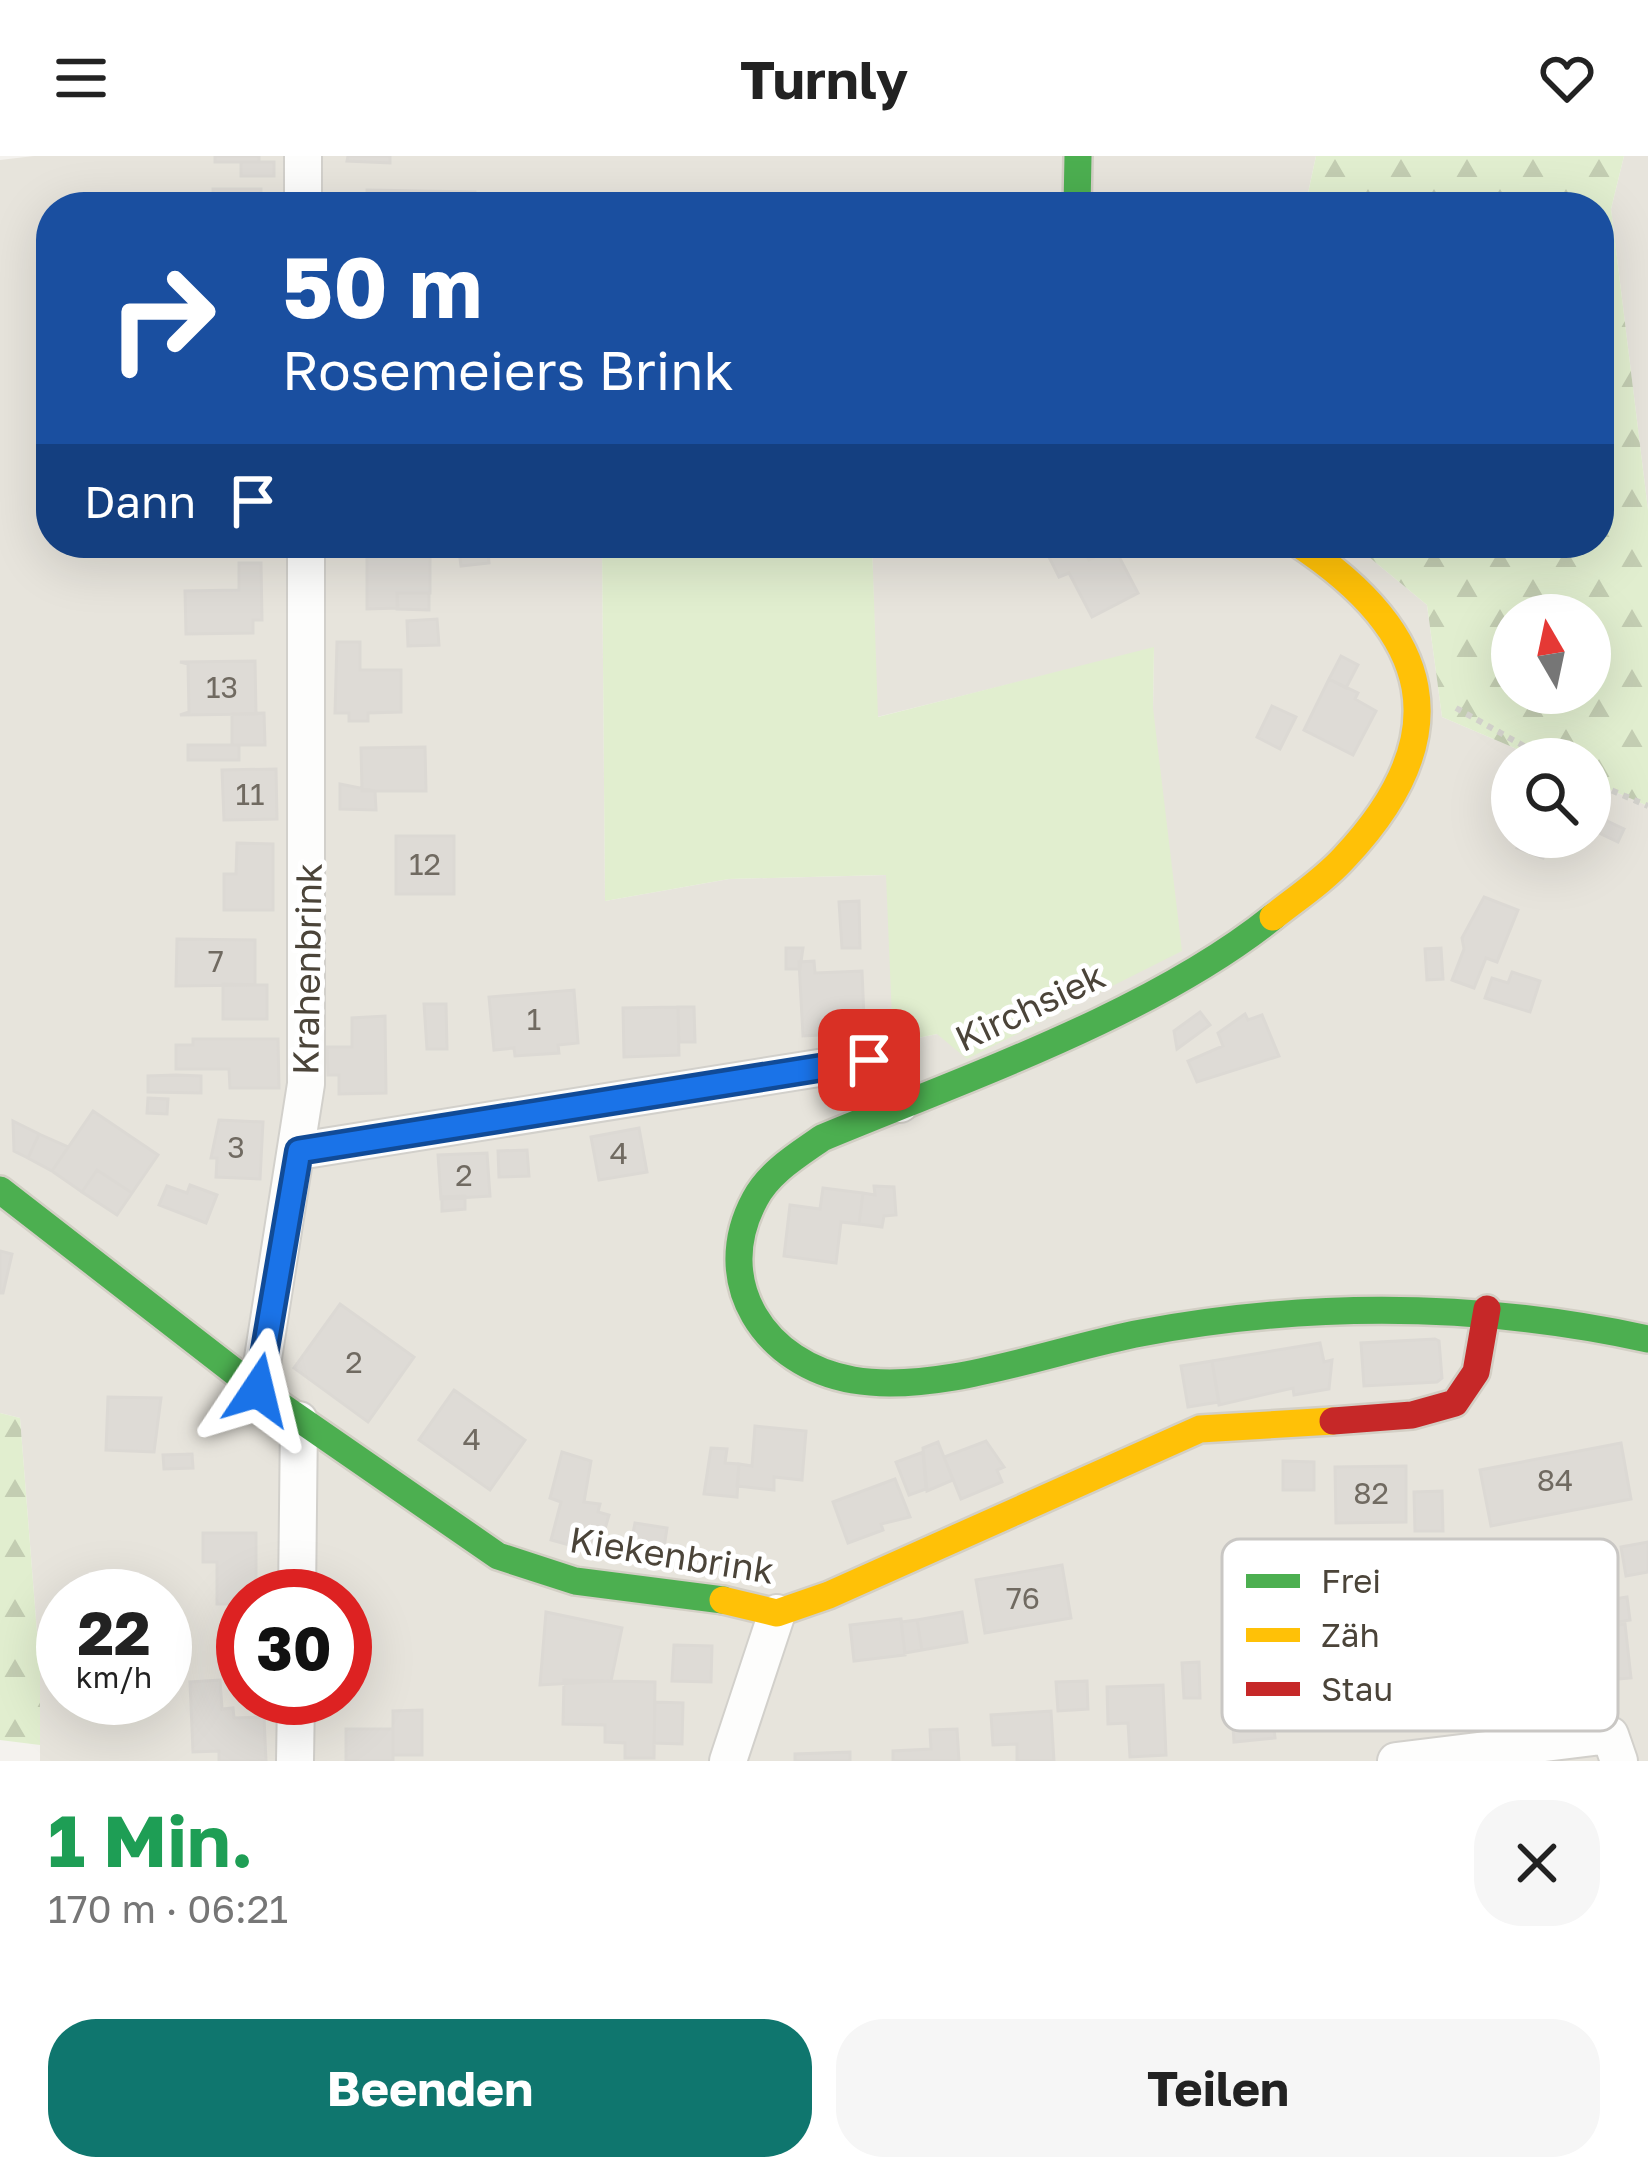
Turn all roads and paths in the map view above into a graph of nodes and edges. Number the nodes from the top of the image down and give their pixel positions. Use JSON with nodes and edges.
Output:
{"nodes":[{"id":1,"x":303,"y":156,"type":"edge"},
{"id":2,"x":1078,"y":156,"type":"edge"},
{"id":3,"x":303,"y":192,"type":"edge"},
{"id":4,"x":1077,"y":192,"type":"edge"},
{"id":5,"x":306,"y":558,"type":"edge"},
{"id":6,"x":1319,"y":558,"type":"edge"},
{"id":7,"x":1416,"y":685,"type":"junction"},
{"id":8,"x":1510,"y":738,"type":"edge"},
{"id":9,"x":1611,"y":790,"type":"edge"},
{"id":10,"x":1648,"y":806,"type":"edge"},
{"id":11,"x":900,"y":1104,"type":"junction"},
{"id":12,"x":299,"y":1151,"type":"junction"},
{"id":13,"x":0,"y":1190,"type":"edge"},
{"id":14,"x":1486,"y":1309,"type":"junction"},
{"id":15,"x":1648,"y":1339,"type":"edge"},
{"id":16,"x":258,"y":1390,"type":"junction"},
{"id":17,"x":299,"y":1420,"type":"junction"},
{"id":18,"x":297,"y":1569,"type":"edge"},
{"id":19,"x":777,"y":1613,"type":"junction"},
{"id":20,"x":296,"y":1725,"type":"edge"},
{"id":21,"x":295,"y":1761,"type":"edge"},
{"id":22,"x":728,"y":1761,"type":"edge"},
{"id":23,"x":1396,"y":1761,"type":"edge"},
{"id":24,"x":1619,"y":1761,"type":"edge"}],
"edges":[{"from":1,"to":3,"type":"street"},
{"from":2,"to":4,"type":"main road"},
{"from":5,"to":12,"type":"street","name":"Krahenbrink"},
{"from":6,"to":7,"type":"main road","name":"Kirchsiek"},
{"from":7,"to":8,"type":"path"},
{"from":7,"to":11,"type":"main road","name":"Kirchsiek"},
{"from":9,"to":10,"type":"path"},
{"from":11,"to":12,"type":"street"},
{"from":11,"to":14,"type":"main road","name":"Kirchsiek"},
{"from":12,"to":16,"type":"street","name":"Krahenbrink"},
{"from":13,"to":16,"type":"main road","name":"Kiekenbrink"},
{"from":14,"to":15,"type":"main road","name":"Kirchsiek"},
{"from":14,"to":19,"type":"main road","name":"Kiekenbrink"},
{"from":16,"to":17,"type":"main road","name":"Kiekenbrink"},
{"from":17,"to":18,"type":"street"},
{"from":17,"to":19,"type":"main road","name":"Kiekenbrink"},
{"from":19,"to":22,"type":"street"},
{"from":20,"to":21,"type":"street"},
{"from":23,"to":24,"type":"street"}]}
